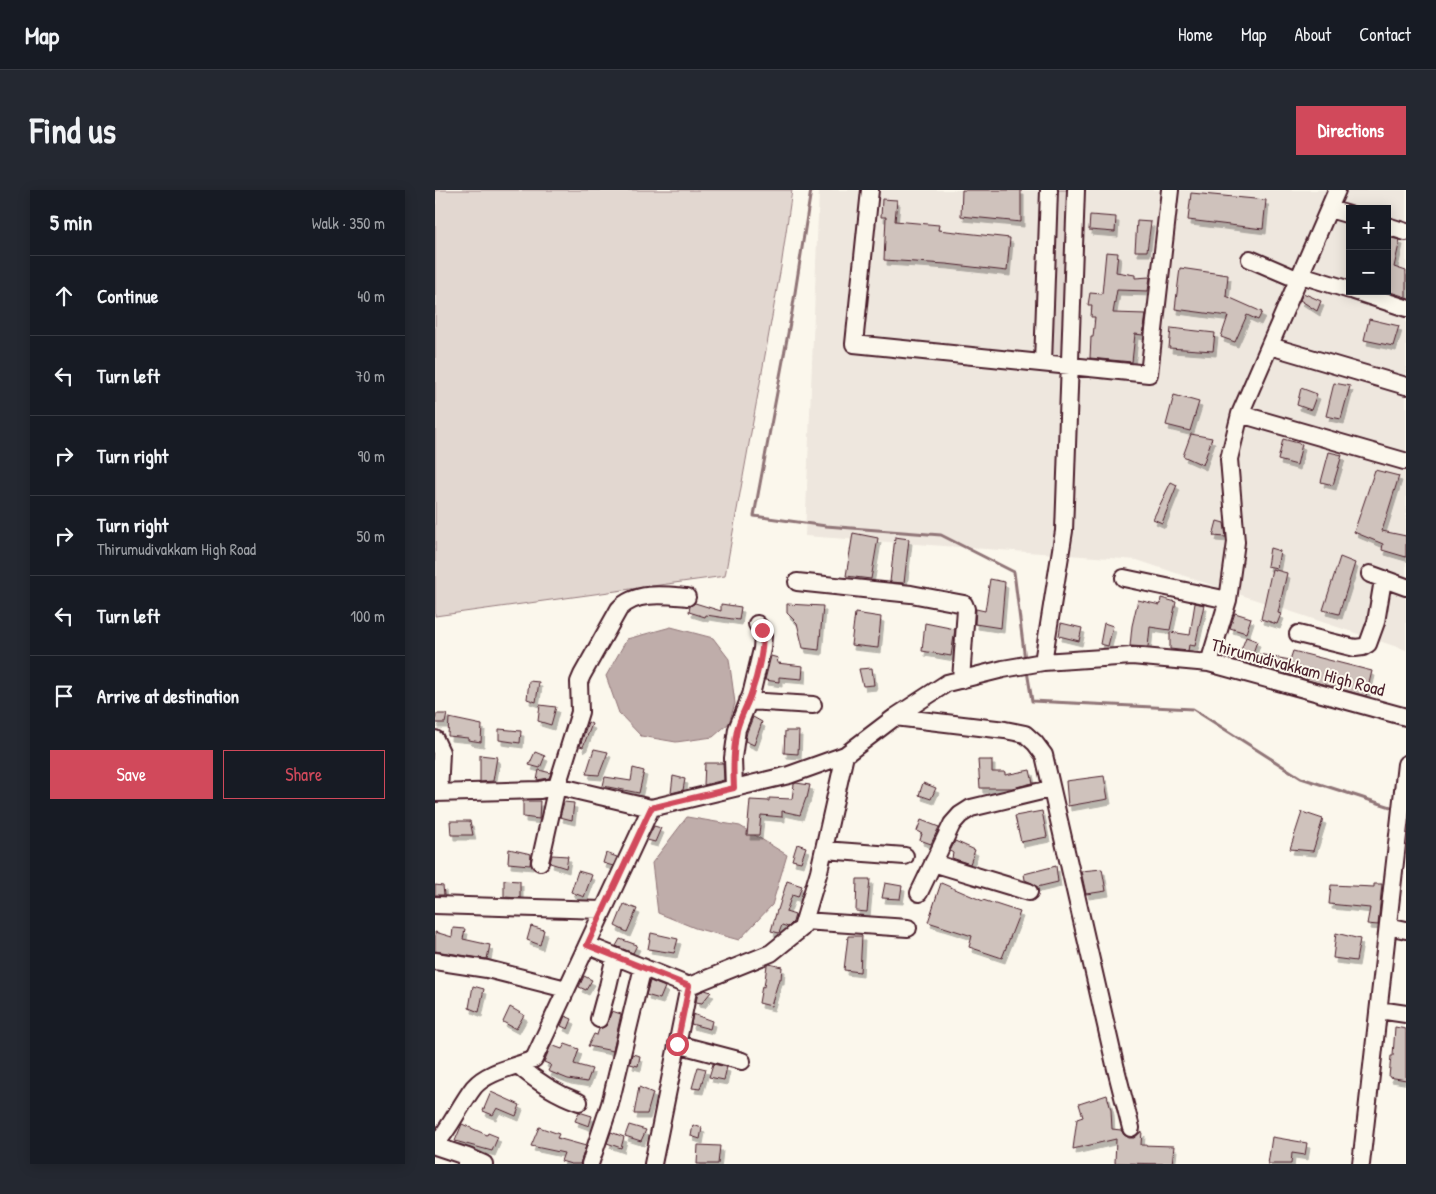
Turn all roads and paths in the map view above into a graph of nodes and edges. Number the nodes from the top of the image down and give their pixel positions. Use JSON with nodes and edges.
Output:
{"nodes":[{"id":1,"x":869,"y":190,"type":"edge"},
{"id":2,"x":1049,"y":190,"type":"edge"},
{"id":3,"x":1075,"y":190,"type":"edge"},
{"id":4,"x":1170,"y":190,"type":"edge"},
{"id":5,"x":1337,"y":190,"type":"edge"},
{"id":6,"x":1329,"y":209,"type":"junction"},
{"id":7,"x":1346,"y":214,"type":"edge"},
{"id":8,"x":1391,"y":227,"type":"edge"},
{"id":9,"x":1406,"y":232,"type":"edge"},
{"id":10,"x":1250,"y":259,"type":"dead end"},
{"id":11,"x":1300,"y":278,"type":"junction"},
{"id":12,"x":1346,"y":289,"type":"edge"},
{"id":13,"x":1366,"y":295,"type":"edge"},
{"id":14,"x":1406,"y":308,"type":"edge"},
{"id":15,"x":1270,"y":346,"type":"junction"},
{"id":16,"x":1043,"y":363,"type":"junction"},
{"id":17,"x":1070,"y":366,"type":"junction"},
{"id":18,"x":1406,"y":386,"type":"edge"},
{"id":19,"x":1240,"y":414,"type":"junction"},
{"id":20,"x":1404,"y":461,"type":"dead end"},
{"id":21,"x":1124,"y":578,"type":"dead end"},
{"id":22,"x":797,"y":582,"type":"dead end"},
{"id":23,"x":1406,"y":587,"type":"edge"},
{"id":24,"x":687,"y":597,"type":"dead end"},
{"id":25,"x":1228,"y":600,"type":"junction"},
{"id":26,"x":757,"y":624,"type":"dead end"},
{"id":27,"x":1298,"y":634,"type":"dead end"},
{"id":28,"x":1039,"y":662,"type":"junction"},
{"id":29,"x":1209,"y":662,"type":"junction"},
{"id":30,"x":961,"y":680,"type":"junction"},
{"id":31,"x":748,"y":701,"type":"junction"},
{"id":32,"x":813,"y":705,"type":"dead end"},
{"id":33,"x":895,"y":717,"type":"junction"},
{"id":34,"x":1406,"y":717,"type":"edge"},
{"id":35,"x":435,"y":739,"type":"edge"},
{"id":36,"x":845,"y":754,"type":"junction"},
{"id":37,"x":1406,"y":764,"type":"edge"},
{"id":38,"x":557,"y":786,"type":"junction"},
{"id":39,"x":734,"y":788,"type":"junction"},
{"id":40,"x":1050,"y":789,"type":"junction"},
{"id":41,"x":437,"y":793,"type":"edge"},
{"id":42,"x":651,"y":808,"type":"junction"},
{"id":43,"x":823,"y":850,"type":"junction"},
{"id":44,"x":905,"y":856,"type":"dead end"},
{"id":45,"x":540,"y":862,"type":"dead end"},
{"id":46,"x":933,"y":863,"type":"junction"},
{"id":47,"x":1400,"y":875,"type":"edge"},
{"id":48,"x":919,"y":892,"type":"dead end"},
{"id":49,"x":1029,"y":892,"type":"dead end"},
{"id":50,"x":435,"y":905,"type":"edge"},
{"id":51,"x":603,"y":910,"type":"junction"},
{"id":52,"x":804,"y":921,"type":"junction"},
{"id":53,"x":1388,"y":926,"type":"junction"},
{"id":54,"x":908,"y":928,"type":"dead end"},
{"id":55,"x":1406,"y":930,"type":"edge"},
{"id":56,"x":587,"y":945,"type":"junction"},
{"id":57,"x":615,"y":956,"type":"junction"},
{"id":58,"x":435,"y":961,"type":"edge"},
{"id":59,"x":643,"y":968,"type":"junction"},
{"id":60,"x":689,"y":986,"type":"junction"},
{"id":61,"x":566,"y":989,"type":"junction"},
{"id":62,"x":1379,"y":1010,"type":"junction"},
{"id":63,"x":1406,"y":1014,"type":"edge"},
{"id":64,"x":599,"y":1019,"type":"dead end"},
{"id":65,"x":677,"y":1044,"type":"junction"},
{"id":66,"x":742,"y":1061,"type":"dead end"},
{"id":67,"x":518,"y":1065,"type":"junction"},
{"id":68,"x":579,"y":1102,"type":"dead end"},
{"id":69,"x":1131,"y":1128,"type":"dead end"},
{"id":70,"x":435,"y":1145,"type":"edge"},
{"id":71,"x":467,"y":1161,"type":"edge"},
{"id":72,"x":484,"y":1164,"type":"edge"},
{"id":73,"x":590,"y":1164,"type":"edge"},
{"id":74,"x":653,"y":1164,"type":"edge"},
{"id":75,"x":1361,"y":1164,"type":"edge"}],
"edges":[{"from":1,"to":16,"type":"street"},
{"from":2,"to":16,"type":"street"},
{"from":3,"to":17,"type":"street"},
{"from":4,"to":17,"type":"street"},
{"from":5,"to":6,"type":"street"},
{"from":6,"to":7,"type":"street"},
{"from":6,"to":11,"type":"street"},
{"from":8,"to":9,"type":"street"},
{"from":10,"to":11,"type":"street"},
{"from":11,"to":12,"type":"street"},
{"from":11,"to":15,"type":"street"},
{"from":13,"to":14,"type":"street"},
{"from":15,"to":18,"type":"street"},
{"from":15,"to":19,"type":"street"},
{"from":16,"to":17,"type":"street"},
{"from":17,"to":28,"type":"street"},
{"from":19,"to":20,"type":"street"},
{"from":19,"to":25,"type":"street"},
{"from":21,"to":25,"type":"street"},
{"from":22,"to":30,"type":"street"},
{"from":23,"to":27,"type":"street"},
{"from":24,"to":38,"type":"street"},
{"from":25,"to":29,"type":"street"},
{"from":26,"to":31,"type":"street"},
{"from":28,"to":29,"type":"street","name":"Thirumudivakkam High Road"},
{"from":28,"to":30,"type":"street","name":"Thirumudivakkam High Road"},
{"from":29,"to":34,"type":"street","name":"Thirumudivakkam High Road"},
{"from":30,"to":33,"type":"street","name":"Thirumudivakkam High Road"},
{"from":31,"to":32,"type":"street"},
{"from":31,"to":39,"type":"street"},
{"from":33,"to":36,"type":"street","name":"Thirumudivakkam High Road"},
{"from":33,"to":40,"type":"street"},
{"from":35,"to":41,"type":"street"},
{"from":36,"to":39,"type":"street","name":"Thirumudivakkam High Road"},
{"from":36,"to":43,"type":"street"},
{"from":37,"to":47,"type":"street"},
{"from":38,"to":41,"type":"street","name":"Thirumudivakkam High Road"},
{"from":38,"to":42,"type":"street","name":"Thirumudivakkam High Road"},
{"from":38,"to":45,"type":"street"},
{"from":39,"to":42,"type":"street","name":"Thirumudivakkam High Road"},
{"from":40,"to":46,"type":"street"},
{"from":40,"to":69,"type":"street"},
{"from":42,"to":51,"type":"street"},
{"from":43,"to":44,"type":"street"},
{"from":43,"to":52,"type":"street"},
{"from":46,"to":48,"type":"street"},
{"from":46,"to":49,"type":"street"},
{"from":47,"to":53,"type":"street"},
{"from":50,"to":51,"type":"street"},
{"from":51,"to":56,"type":"street"},
{"from":52,"to":54,"type":"street"},
{"from":52,"to":60,"type":"street"},
{"from":53,"to":55,"type":"street"},
{"from":53,"to":62,"type":"street"},
{"from":56,"to":57,"type":"street"},
{"from":56,"to":61,"type":"street"},
{"from":57,"to":59,"type":"street"},
{"from":57,"to":64,"type":"street"},
{"from":58,"to":61,"type":"street"},
{"from":59,"to":60,"type":"street"},
{"from":59,"to":73,"type":"street"},
{"from":60,"to":65,"type":"street"},
{"from":61,"to":67,"type":"street"},
{"from":62,"to":63,"type":"street"},
{"from":62,"to":75,"type":"street"},
{"from":65,"to":66,"type":"street"},
{"from":65,"to":74,"type":"street"},
{"from":67,"to":68,"type":"street"},
{"from":67,"to":70,"type":"street"},
{"from":70,"to":71,"type":"street"},
{"from":71,"to":72,"type":"street"}]}
